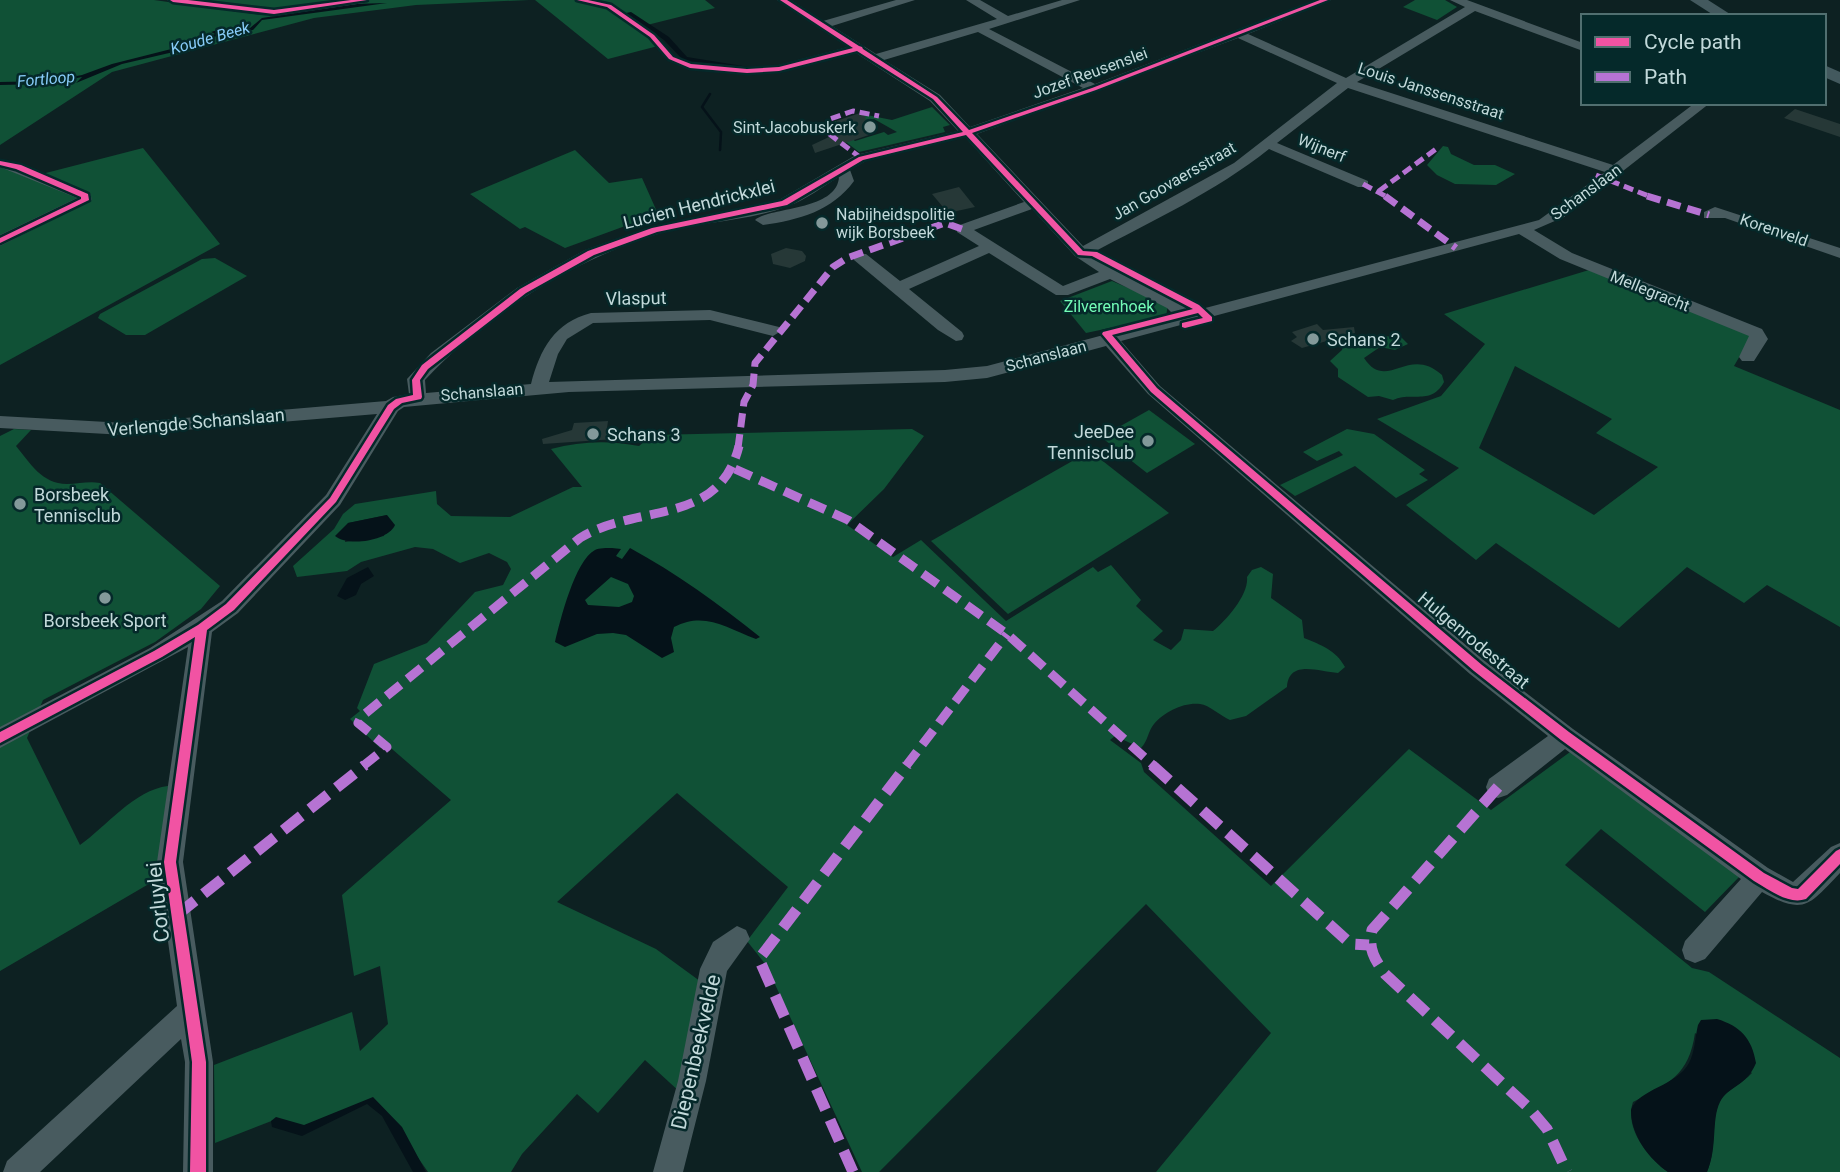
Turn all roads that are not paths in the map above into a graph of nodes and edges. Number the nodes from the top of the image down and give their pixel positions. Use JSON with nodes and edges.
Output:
{"nodes":[{"id":1,"x":173,"y":0,"type":"edge"},
{"id":2,"x":364,"y":0,"type":"edge"},
{"id":3,"x":783,"y":0,"type":"edge"},
{"id":4,"x":909,"y":0,"type":"edge"},
{"id":5,"x":972,"y":0,"type":"edge"},
{"id":6,"x":1074,"y":0,"type":"edge"},
{"id":7,"x":1300,"y":0,"type":"edge"},
{"id":8,"x":1456,"y":0,"type":"edge"},
{"id":9,"x":1697,"y":0,"type":"edge"},
{"id":10,"x":1706,"y":0,"type":"edge"},
{"id":11,"x":1319,"y":2,"type":"edge"},
{"id":12,"x":1475,"y":4,"type":"edge"},
{"id":13,"x":1722,"y":14,"type":"edge"},
{"id":14,"x":1731,"y":14,"type":"edge"},
{"id":15,"x":1007,"y":20,"type":"junction"},
{"id":16,"x":822,"y":24,"type":"junction"},
{"id":17,"x":979,"y":28,"type":"junction"},
{"id":18,"x":1240,"y":34,"type":"junction"},
{"id":19,"x":1581,"y":46,"type":"edge"},
{"id":20,"x":860,"y":48,"type":"junction"},
{"id":21,"x":877,"y":58,"type":"junction"},
{"id":22,"x":779,"y":69,"type":"dead end"},
{"id":23,"x":1347,"y":83,"type":"junction"},
{"id":24,"x":1094,"y":89,"type":"junction"},
{"id":25,"x":1701,"y":105,"type":"edge"},
{"id":26,"x":970,"y":132,"type":"junction"},
{"id":27,"x":1268,"y":144,"type":"junction"},
{"id":28,"x":861,"y":159,"type":"joint"},
{"id":29,"x":0,"y":163,"type":"edge"},
{"id":30,"x":1616,"y":171,"type":"junction"},
{"id":31,"x":1363,"y":184,"type":"dead end"},
{"id":32,"x":1032,"y":204,"type":"junction"},
{"id":33,"x":1709,"y":215,"type":"dead end"},
{"id":34,"x":1523,"y":230,"type":"junction"},
{"id":35,"x":0,"y":241,"type":"edge"},
{"id":36,"x":990,"y":247,"type":"junction"},
{"id":37,"x":1081,"y":253,"type":"junction"},
{"id":38,"x":1840,"y":253,"type":"edge"},
{"id":39,"x":860,"y":257,"type":"dead end"},
{"id":40,"x":1111,"y":273,"type":"junction"},
{"id":41,"x":900,"y":287,"type":"junction"},
{"id":42,"x":1186,"y":318,"type":"junction"},
{"id":43,"x":773,"y":331,"type":"dead end"},
{"id":44,"x":956,"y":336,"type":"dead end"},
{"id":45,"x":1110,"y":339,"type":"junction"},
{"id":46,"x":1748,"y":357,"type":"dead end"},
{"id":47,"x":538,"y":387,"type":"junction"},
{"id":48,"x":418,"y":397,"type":"junction"},
{"id":49,"x":391,"y":407,"type":"junction"},
{"id":50,"x":0,"y":422,"type":"edge"},
{"id":51,"x":202,"y":628,"type":"junction"},
{"id":52,"x":1565,"y":736,"type":"junction"},
{"id":53,"x":0,"y":738,"type":"edge"},
{"id":54,"x":1498,"y":787,"type":"dead end"},
{"id":55,"x":1840,"y":855,"type":"edge"},
{"id":56,"x":1759,"y":877,"type":"junction"},
{"id":57,"x":737,"y":939,"type":"dead end"},
{"id":58,"x":1695,"y":950,"type":"dead end"},
{"id":59,"x":193,"y":1010,"type":"junction"},
{"id":60,"x":18,"y":1172,"type":"edge"},
{"id":61,"x":198,"y":1172,"type":"edge"},
{"id":62,"x":668,"y":1172,"type":"edge"}],
"edges":[{"from":1,"to":2,"type":"street"},
{"from":3,"to":16,"type":"street"},
{"from":4,"to":16,"type":"street"},
{"from":5,"to":15,"type":"street"},
{"from":6,"to":15,"type":"street"},
{"from":7,"to":11,"type":"street"},
{"from":8,"to":12,"type":"street"},
{"from":9,"to":13,"type":"main road"},
{"from":10,"to":14,"type":"main road"},
{"from":11,"to":18,"type":"street","name":"Jozef Reusenslei"},
{"from":12,"to":19,"type":"street"},
{"from":12,"to":23,"type":"street","name":"Jan Goovaersstraat"},
{"from":15,"to":17,"type":"street"},
{"from":16,"to":20,"type":"street"},
{"from":17,"to":21,"type":"street"},
{"from":17,"to":24,"type":"street"},
{"from":18,"to":23,"type":"street","name":"Louis Janssensstraat"},
{"from":18,"to":24,"type":"street","name":"Jozef Reusenslei"},
{"from":20,"to":21,"type":"street"},
{"from":20,"to":22,"type":"street"},
{"from":21,"to":26,"type":"street"},
{"from":23,"to":27,"type":"street","name":"Jan Goovaersstraat"},
{"from":23,"to":30,"type":"street","name":"Louis Janssensstraat"},
{"from":24,"to":26,"type":"street","name":"Jozef Reusenslei"},
{"from":25,"to":30,"type":"street","name":"Schanslaan"},
{"from":26,"to":28,"type":"street","name":"Jozef Reusenslei"},
{"from":26,"to":32,"type":"street"},
{"from":27,"to":31,"type":"street","name":"Wijnerf"},
{"from":27,"to":37,"type":"street","name":"Jan Goovaersstraat"},
{"from":28,"to":48,"type":"street","name":"Lucien Hendrickxlei"},
{"from":29,"to":35,"type":"street"},
{"from":30,"to":34,"type":"street","name":"Schanslaan"},
{"from":32,"to":36,"type":"street"},
{"from":32,"to":37,"type":"street"},
{"from":33,"to":38,"type":"street","name":"Korenveld"},
{"from":34,"to":42,"type":"street","name":"Schanslaan"},
{"from":34,"to":46,"type":"street","name":"Mellegracht"},
{"from":36,"to":40,"type":"street"},
{"from":36,"to":41,"type":"street"},
{"from":37,"to":40,"type":"street"},
{"from":39,"to":41,"type":"street"},
{"from":40,"to":42,"type":"street"},
{"from":41,"to":44,"type":"street"},
{"from":42,"to":45,"type":"street","name":"Schanslaan"},
{"from":43,"to":47,"type":"street","name":"Vlasput"},
{"from":45,"to":47,"type":"street","name":"Schanslaan"},
{"from":45,"to":52,"type":"street","name":"Hulgenrodestraat"},
{"from":47,"to":48,"type":"street","name":"Schanslaan"},
{"from":48,"to":49,"type":"street"},
{"from":49,"to":50,"type":"street","name":"Verlengde Schanslaan"},
{"from":49,"to":51,"type":"street"},
{"from":51,"to":53,"type":"street"},
{"from":51,"to":59,"type":"street","name":"Corluylei"},
{"from":52,"to":54,"type":"street"},
{"from":52,"to":56,"type":"street","name":"Hulgenrodestraat"},
{"from":55,"to":56,"type":"street","name":"Hulgenrodestraat"},
{"from":56,"to":58,"type":"street"},
{"from":57,"to":62,"type":"street","name":"Diepenbeekvelde"},
{"from":59,"to":60,"type":"street"},
{"from":59,"to":61,"type":"street","name":"Corluylei"}]}
